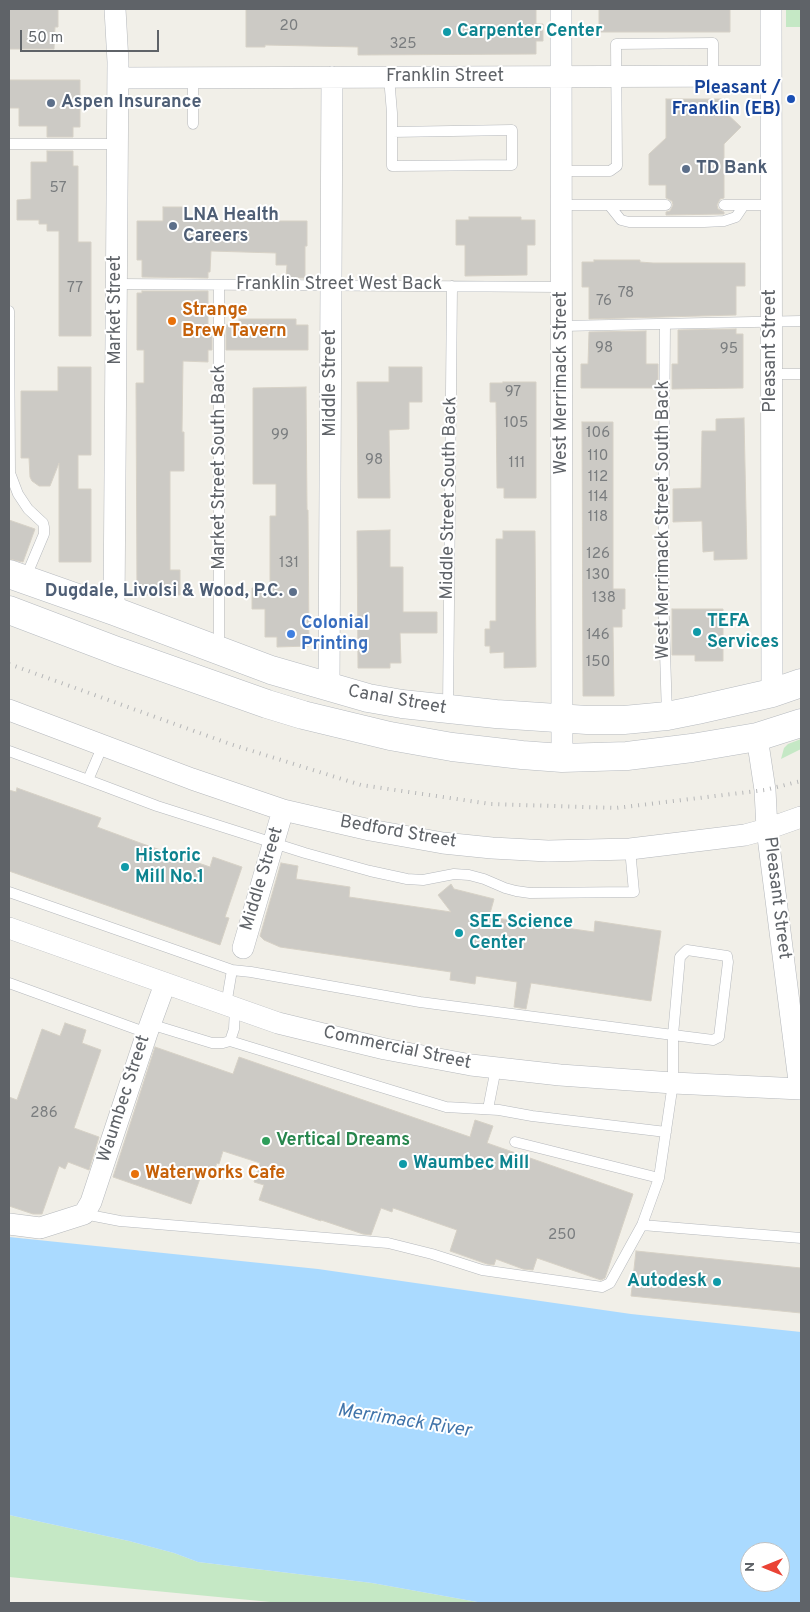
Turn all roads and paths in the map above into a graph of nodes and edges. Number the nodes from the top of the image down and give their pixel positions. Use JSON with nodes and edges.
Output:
{"nodes":[{"id":1,"x":115,"y":9,"type":"edge"},
{"id":2,"x":561,"y":9,"type":"edge"},
{"id":3,"x":771,"y":9,"type":"edge"},
{"id":4,"x":617,"y":76,"type":"junction"},
{"id":5,"x":713,"y":76,"type":"junction"},
{"id":6,"x":771,"y":76,"type":"junction"},
{"id":7,"x":332,"y":77,"type":"junction"},
{"id":8,"x":389,"y":77,"type":"junction"},
{"id":9,"x":561,"y":77,"type":"junction"},
{"id":10,"x":118,"y":78,"type":"junction"},
{"id":11,"x":193,"y":78,"type":"junction"},
{"id":12,"x":193,"y":124,"type":"dead end"},
{"id":13,"x":392,"y":132,"type":"junction"},
{"id":14,"x":9,"y":144,"type":"edge"},
{"id":15,"x":118,"y":144,"type":"junction"},
{"id":16,"x":562,"y":171,"type":"junction"},
{"id":17,"x":666,"y":204,"type":"dead end"},
{"id":18,"x":562,"y":205,"type":"junction"},
{"id":19,"x":609,"y":205,"type":"junction"},
{"id":20,"x":724,"y":205,"type":"dead end"},
{"id":21,"x":744,"y":205,"type":"junction"},
{"id":22,"x":772,"y":205,"type":"junction"},
{"id":23,"x":116,"y":284,"type":"junction"},
{"id":24,"x":219,"y":284,"type":"junction"},
{"id":25,"x":331,"y":285,"type":"junction"},
{"id":26,"x":452,"y":286,"type":"junction"},
{"id":27,"x":562,"y":287,"type":"junction"},
{"id":28,"x":9,"y":312,"type":"edge"},
{"id":29,"x":772,"y":322,"type":"junction"},
{"id":30,"x":801,"y":322,"type":"edge"},
{"id":31,"x":665,"y":324,"type":"junction"},
{"id":32,"x":562,"y":326,"type":"junction"},
{"id":33,"x":772,"y":374,"type":"junction"},
{"id":34,"x":801,"y":374,"type":"edge"},
{"id":35,"x":17,"y":577,"type":"edge"},
{"id":36,"x":9,"y":610,"type":"edge"},
{"id":37,"x":114,"y":611,"type":"junction"},
{"id":38,"x":219,"y":650,"type":"junction"},
{"id":39,"x":801,"y":683,"type":"edge"},
{"id":40,"x":329,"y":688,"type":"junction"},
{"id":41,"x":772,"y":693,"type":"junction"},
{"id":42,"x":9,"y":710,"type":"edge"},
{"id":43,"x":448,"y":710,"type":"junction"},
{"id":44,"x":666,"y":716,"type":"junction"},
{"id":45,"x":562,"y":719,"type":"junction"},
{"id":46,"x":801,"y":723,"type":"edge"},
{"id":47,"x":757,"y":737,"type":"junction"},
{"id":48,"x":103,"y":745,"type":"junction"},
{"id":49,"x":9,"y":751,"type":"edge"},
{"id":50,"x":562,"y":758,"type":"junction"},
{"id":51,"x":88,"y":780,"type":"junction"},
{"id":52,"x":283,"y":810,"type":"junction"},
{"id":53,"x":801,"y":817,"type":"edge"},
{"id":54,"x":767,"y":829,"type":"junction"},
{"id":55,"x":273,"y":843,"type":"junction"},
{"id":56,"x":630,"y":849,"type":"junction"},
{"id":57,"x":9,"y":892,"type":"edge"},
{"id":58,"x":9,"y":928,"type":"edge"},
{"id":59,"x":243,"y":948,"type":"dead end"},
{"id":60,"x":232,"y":970,"type":"junction"},
{"id":61,"x":9,"y":983,"type":"edge"},
{"id":62,"x":165,"y":984,"type":"junction"},
{"id":63,"x":230,"y":1006,"type":"junction"},
{"id":64,"x":148,"y":1029,"type":"junction"},
{"id":65,"x":673,"y":1035,"type":"junction"},
{"id":66,"x":230,"y":1041,"type":"junction"},
{"id":67,"x":496,"y":1068,"type":"junction"},
{"id":68,"x":673,"y":1083,"type":"junction"},
{"id":69,"x":801,"y":1089,"type":"edge"},
{"id":70,"x":488,"y":1109,"type":"junction"},
{"id":71,"x":666,"y":1132,"type":"junction"},
{"id":72,"x":515,"y":1142,"type":"dead end"},
{"id":73,"x":659,"y":1178,"type":"junction"},
{"id":74,"x":84,"y":1214,"type":"junction"},
{"id":75,"x":9,"y":1224,"type":"edge"},
{"id":76,"x":642,"y":1225,"type":"junction"},
{"id":77,"x":801,"y":1238,"type":"edge"}],
"edges":[{"from":1,"to":10,"type":"street","name":"Market Street"},
{"from":2,"to":9,"type":"street","name":"West Merrimack Street"},
{"from":3,"to":6,"type":"street","name":"Pleasant Street"},
{"from":4,"to":5,"type":"street","name":"Franklin Street"},
{"from":4,"to":5,"type":"lane"},
{"from":4,"to":9,"type":"street","name":"Franklin Street"},
{"from":4,"to":16,"type":"lane"},
{"from":5,"to":6,"type":"street","name":"Franklin Street"},
{"from":6,"to":22,"type":"street","name":"Pleasant Street"},
{"from":7,"to":8,"type":"street","name":"Franklin Street"},
{"from":7,"to":11,"type":"street","name":"Franklin Street"},
{"from":7,"to":25,"type":"street","name":"Middle Street"},
{"from":8,"to":9,"type":"street","name":"Franklin Street"},
{"from":8,"to":13,"type":"lane"},
{"from":9,"to":16,"type":"street","name":"West Merrimack Street"},
{"from":10,"to":11,"type":"street","name":"Franklin Street"},
{"from":10,"to":15,"type":"street","name":"Market Street"},
{"from":11,"to":12,"type":"lane"},
{"from":13,"to":13,"type":"lane"},
{"from":14,"to":15,"type":"lane"},
{"from":15,"to":23,"type":"street","name":"Market Street"},
{"from":16,"to":18,"type":"street","name":"West Merrimack Street"},
{"from":17,"to":19,"type":"lane"},
{"from":18,"to":19,"type":"lane"},
{"from":18,"to":27,"type":"street","name":"West Merrimack Street"},
{"from":19,"to":21,"type":"lane"},
{"from":20,"to":21,"type":"lane"},
{"from":21,"to":22,"type":"lane"},
{"from":22,"to":29,"type":"street","name":"Pleasant Street"},
{"from":23,"to":24,"type":"lane","name":"Franklin Street West Back"},
{"from":23,"to":37,"type":"street","name":"Market Street"},
{"from":24,"to":25,"type":"lane","name":"Franklin Street West Back"},
{"from":24,"to":38,"type":"lane","name":"Market Street South Back"},
{"from":25,"to":26,"type":"lane","name":"Franklin Street West Back"},
{"from":25,"to":40,"type":"street","name":"Middle Street"},
{"from":26,"to":27,"type":"lane","name":"Franklin Street West Back"},
{"from":26,"to":43,"type":"lane","name":"Middle Street South Back"},
{"from":27,"to":32,"type":"street","name":"West Merrimack Street"},
{"from":28,"to":35,"type":"lane"},
{"from":29,"to":30,"type":"lane"},
{"from":29,"to":31,"type":"lane"},
{"from":29,"to":33,"type":"street","name":"Pleasant Street"},
{"from":31,"to":32,"type":"lane"},
{"from":31,"to":44,"type":"lane","name":"West Merrimack Street South Back"},
{"from":32,"to":45,"type":"street","name":"West Merrimack Street"},
{"from":33,"to":34,"type":"lane"},
{"from":33,"to":41,"type":"street","name":"Pleasant Street"},
{"from":35,"to":37,"type":"street","name":"Canal Street"},
{"from":36,"to":50,"type":"street","name":"Canal Street"},
{"from":37,"to":38,"type":"street","name":"Canal Street"},
{"from":38,"to":40,"type":"street","name":"Canal Street"},
{"from":39,"to":41,"type":"street","name":"Canal Street"},
{"from":40,"to":43,"type":"street","name":"Canal Street"},
{"from":41,"to":44,"type":"street","name":"Canal Street"},
{"from":42,"to":48,"type":"street","name":"Bedford Street"},
{"from":43,"to":45,"type":"street","name":"Canal Street"},
{"from":44,"to":45,"type":"street","name":"Canal Street"},
{"from":45,"to":50,"type":"street","name":"West Merrimack Street"},
{"from":46,"to":47,"type":"street","name":"Canal Street"},
{"from":47,"to":50,"type":"street","name":"Canal Street"},
{"from":47,"to":54,"type":"street","name":"Pleasant Street"},
{"from":48,"to":51,"type":"lane"},
{"from":48,"to":52,"type":"street","name":"Bedford Street"},
{"from":49,"to":51,"type":"lane"},
{"from":51,"to":55,"type":"lane"},
{"from":52,"to":55,"type":"street","name":"Middle Street"},
{"from":52,"to":56,"type":"street","name":"Bedford Street"},
{"from":53,"to":54,"type":"street","name":"Bedford Street"},
{"from":54,"to":56,"type":"street","name":"Bedford Street"},
{"from":54,"to":69,"type":"street","name":"Pleasant Street"},
{"from":55,"to":56,"type":"lane"},
{"from":55,"to":59,"type":"street","name":"Middle Street"},
{"from":57,"to":60,"type":"lane"},
{"from":58,"to":62,"type":"street","name":"Commercial Street"},
{"from":60,"to":63,"type":"lane"},
{"from":60,"to":65,"type":"lane"},
{"from":61,"to":64,"type":"lane"},
{"from":62,"to":63,"type":"street","name":"Commercial Street"},
{"from":62,"to":64,"type":"street","name":"Waumbec Street"},
{"from":63,"to":66,"type":"lane"},
{"from":63,"to":67,"type":"street","name":"Commercial Street"},
{"from":64,"to":66,"type":"lane"},
{"from":64,"to":74,"type":"street","name":"Waumbec Street"},
{"from":65,"to":65,"type":"lane"},
{"from":65,"to":68,"type":"lane"},
{"from":66,"to":70,"type":"lane"},
{"from":67,"to":68,"type":"street","name":"Commercial Street"},
{"from":67,"to":70,"type":"lane"},
{"from":68,"to":69,"type":"street","name":"Commercial Street"},
{"from":68,"to":71,"type":"lane"},
{"from":70,"to":71,"type":"lane"},
{"from":71,"to":73,"type":"lane"},
{"from":72,"to":73,"type":"lane"},
{"from":73,"to":76,"type":"lane"},
{"from":74,"to":75,"type":"street"},
{"from":74,"to":76,"type":"lane"},
{"from":76,"to":77,"type":"lane"}]}
